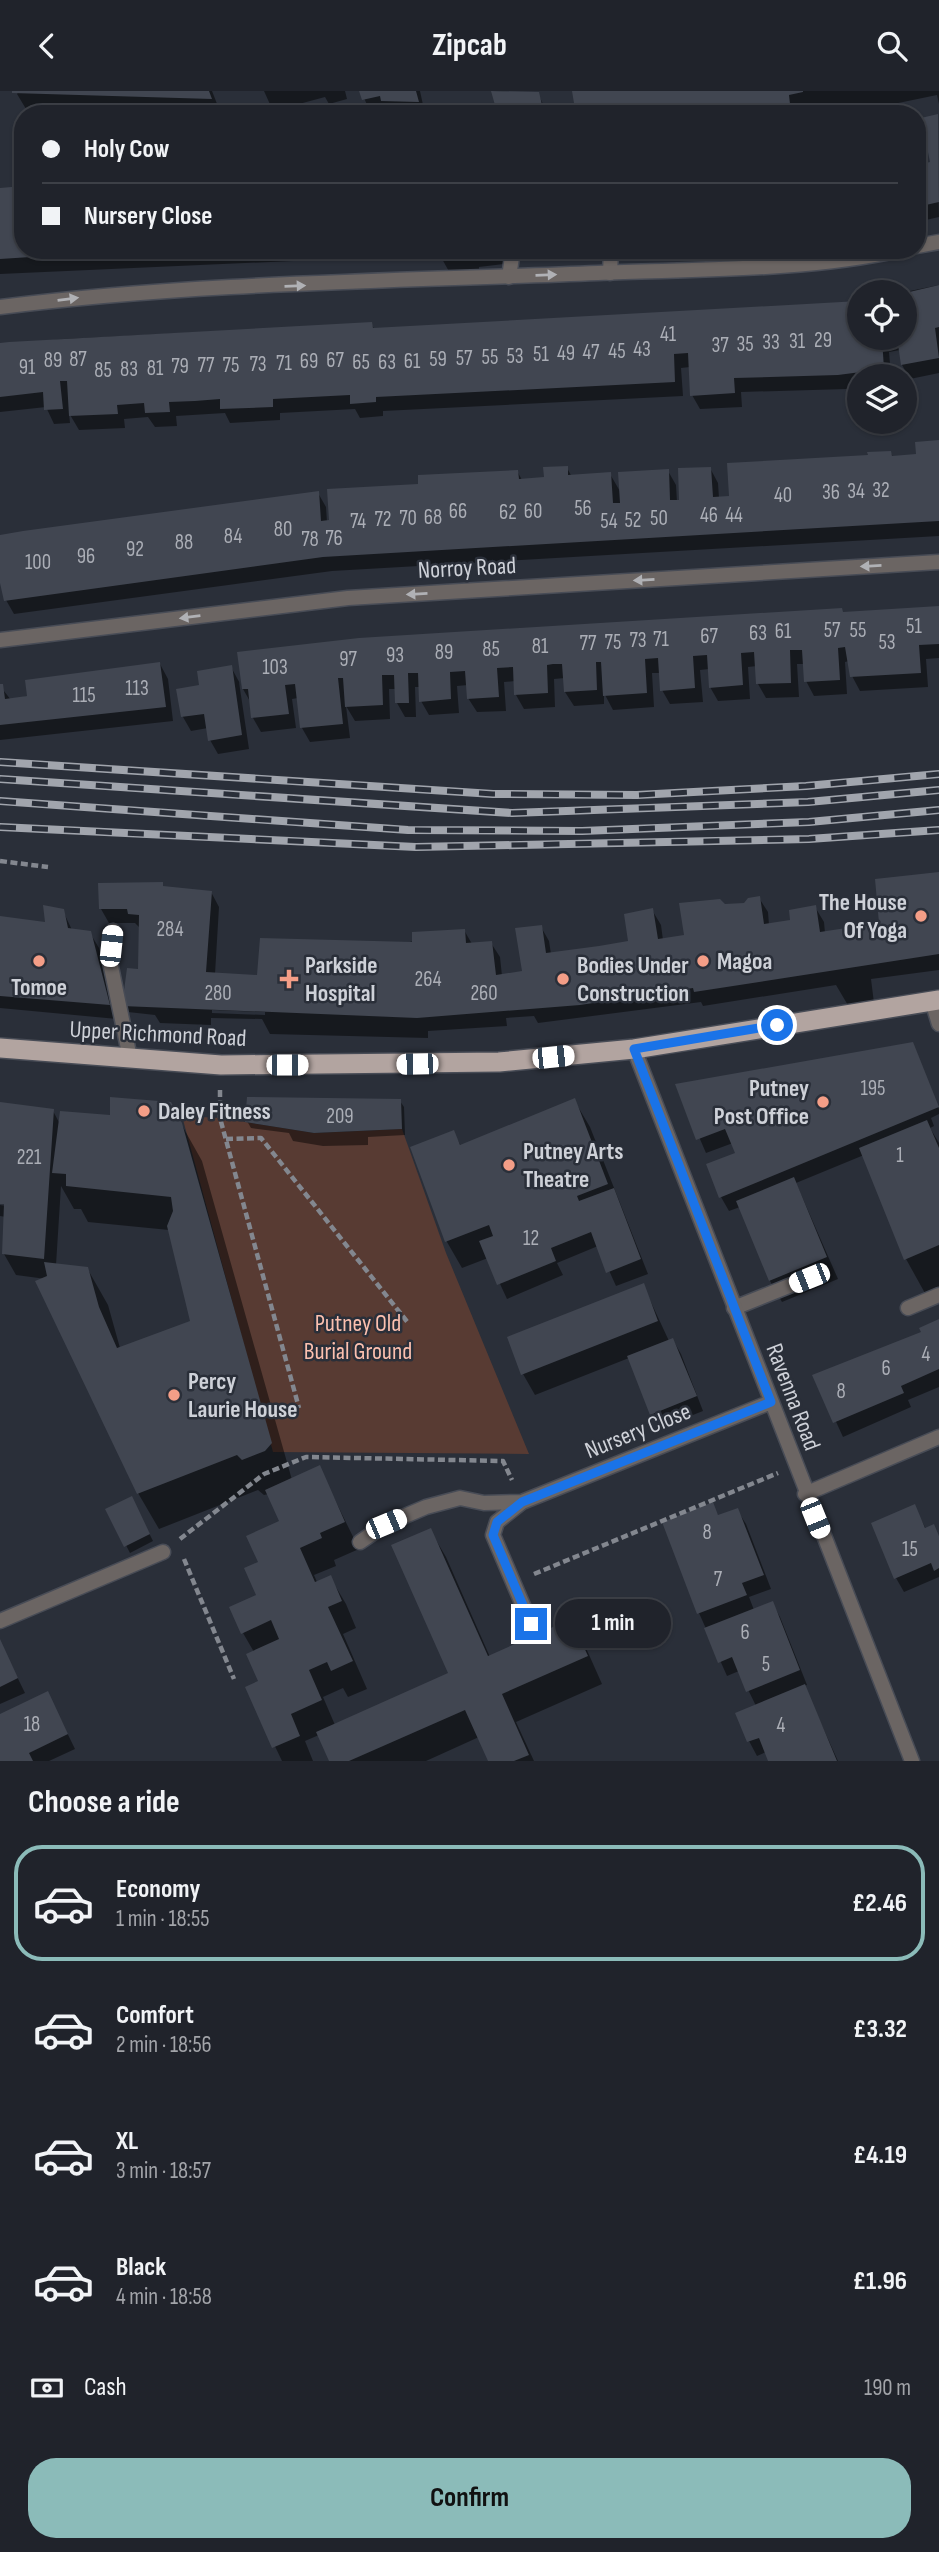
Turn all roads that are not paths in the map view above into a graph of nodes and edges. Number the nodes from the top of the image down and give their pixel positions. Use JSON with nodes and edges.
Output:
{"nodes":[{"id":1,"x":512,"y":259,"type":"edge"},
{"id":2,"x":611,"y":259,"type":"edge"},
{"id":3,"x":835,"y":259,"type":"edge"},
{"id":4,"x":610,"y":273,"type":"junction"},
{"id":5,"x":509,"y":277,"type":"junction"},
{"id":6,"x":0,"y":307,"type":"edge"},
{"id":7,"x":939,"y":562,"type":"edge"},
{"id":8,"x":0,"y":640,"type":"edge"},
{"id":9,"x":113,"y":931,"type":"dead end"},
{"id":10,"x":935,"y":1001,"type":"edge"},
{"id":11,"x":939,"y":1024,"type":"edge"},
{"id":12,"x":0,"y":1048,"type":"edge"},
{"id":13,"x":634,"y":1049,"type":"junction"},
{"id":14,"x":130,"y":1058,"type":"junction"},
{"id":15,"x":809,"y":1278,"type":"dead end"},
{"id":16,"x":939,"y":1295,"type":"edge"},
{"id":17,"x":734,"y":1308,"type":"junction"},
{"id":18,"x":908,"y":1308,"type":"dead end"},
{"id":19,"x":771,"y":1402,"type":"junction"},
{"id":20,"x":939,"y":1437,"type":"edge"},
{"id":21,"x":805,"y":1494,"type":"junction"},
{"id":22,"x":522,"y":1502,"type":"junction"},
{"id":23,"x":360,"y":1542,"type":"dead end"},
{"id":24,"x":163,"y":1552,"type":"road end"},
{"id":25,"x":0,"y":1621,"type":"edge"},
{"id":26,"x":531,"y":1624,"type":"dead end"},
{"id":27,"x":912,"y":1761,"type":"edge"}],
"edges":[{"from":1,"to":5,"type":"street"},
{"from":2,"to":4,"type":"street"},
{"from":3,"to":4,"type":"street"},
{"from":5,"to":4,"type":"street","one_way":true},
{"from":6,"to":5,"type":"street","one_way":true},
{"from":7,"to":8,"type":"street","name":"Norroy Road","one_way":true},
{"from":9,"to":14,"type":"street"},
{"from":10,"to":11,"type":"street"},
{"from":10,"to":13,"type":"highway","name":"Upper Richmond Road"},
{"from":12,"to":14,"type":"highway","name":"Upper Richmond Road"},
{"from":13,"to":14,"type":"highway","name":"Upper Richmond Road"},
{"from":13,"to":17,"type":"street","name":"Ravenna Road"},
{"from":15,"to":17,"type":"street"},
{"from":16,"to":18,"type":"street"},
{"from":17,"to":19,"type":"street","name":"Ravenna Road"},
{"from":19,"to":21,"type":"street","name":"Ravenna Road"},
{"from":19,"to":22,"type":"street","name":"Nursery Close"},
{"from":20,"to":21,"type":"street"},
{"from":21,"to":27,"type":"street","name":"Ravenna Road"},
{"from":22,"to":23,"type":"street","name":"Nursery Close"},
{"from":22,"to":26,"type":"street","name":"Nursery Close"},
{"from":24,"to":25,"type":"street"}]}
